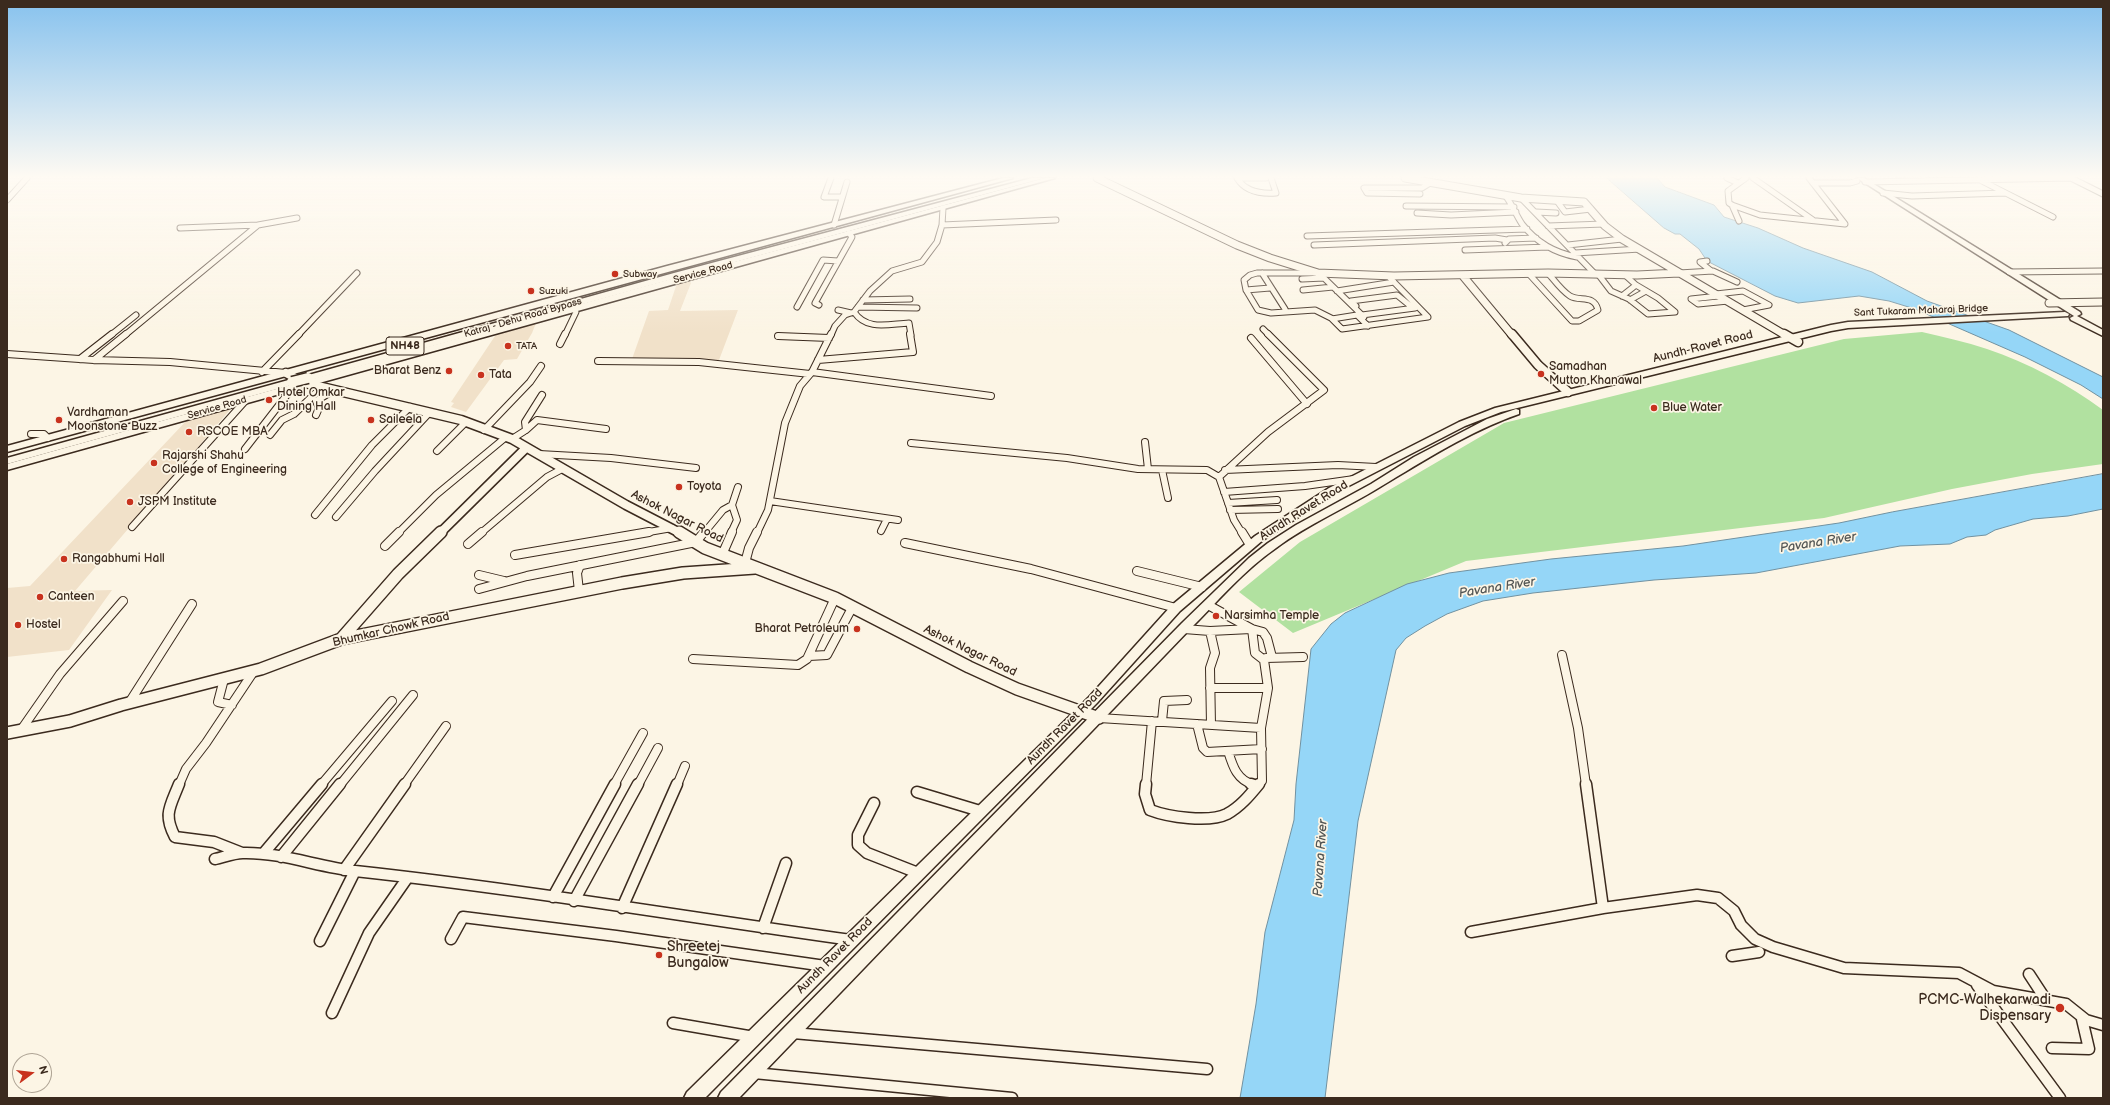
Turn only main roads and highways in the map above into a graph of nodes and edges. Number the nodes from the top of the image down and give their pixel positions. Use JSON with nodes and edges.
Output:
{"nodes":[{"id":1,"x":823,"y":230,"type":"edge"},
{"id":2,"x":853,"y":230,"type":"edge"},
{"id":3,"x":862,"y":230,"type":"edge"},
{"id":4,"x":1935,"y":230,"type":"edge"},
{"id":5,"x":1942,"y":230,"type":"edge"},
{"id":6,"x":742,"y":260,"type":"junction"},
{"id":7,"x":559,"y":301,"type":"junction"},
{"id":8,"x":2072,"y":316,"type":"junction"},
{"id":9,"x":2103,"y":329,"type":"edge"},
{"id":10,"x":2103,"y":333,"type":"edge"},
{"id":11,"x":1795,"y":339,"type":"junction"},
{"id":12,"x":304,"y":379,"type":"junction"},
{"id":13,"x":289,"y":380,"type":"junction"},
{"id":14,"x":1486,"y":419,"type":"junction"},
{"id":15,"x":7,"y":449,"type":"edge"},
{"id":16,"x":7,"y":464,"type":"edge"},
{"id":17,"x":693,"y":1098,"type":"edge"},
{"id":18,"x":727,"y":1098,"type":"edge"}],
"edges":[{"from":1,"to":7,"type":"main road","name":"Service Road"},
{"from":2,"to":6,"type":"highway","name":"Katraj - Dehu Road Bypass","number":"NH48"},
{"from":3,"to":6,"type":"main road","name":"Service Road"},
{"from":4,"to":8,"type":"main road"},
{"from":5,"to":8,"type":"main road"},
{"from":6,"to":12,"type":"highway","name":"Katraj - Dehu Road Bypass","number":"NH48"},
{"from":6,"to":12,"type":"main road","name":"Service Road"},
{"from":7,"to":12,"type":"highway","name":"Katraj - Dehu Road Bypass","number":"NH48"},
{"from":7,"to":13,"type":"main road","name":"Service Road"},
{"from":8,"to":9,"type":"main road"},
{"from":8,"to":10,"type":"main road"},
{"from":8,"to":11,"type":"main road","name":"Sant Tukaram Maharaj Bridge"},
{"from":11,"to":14,"type":"main road","name":"Aundh-Ravet Road"},
{"from":11,"to":14,"type":"main road","name":"Aundh-Ravet Road"},
{"from":12,"to":13,"type":"highway","name":"Katraj - Dehu Road Bypass","number":"NH48","bridge":true},
{"from":13,"to":15,"type":"main road","name":"Service Road"},
{"from":13,"to":16,"type":"highway","name":"Katraj - Dehu Road Bypass","number":"NH48"},
{"from":13,"to":16,"type":"main road","name":"Service Road"},
{"from":14,"to":17,"type":"main road","name":"Aundh Ravet Road"},
{"from":14,"to":18,"type":"main road","name":"Aundh Ravet Road"}]}
